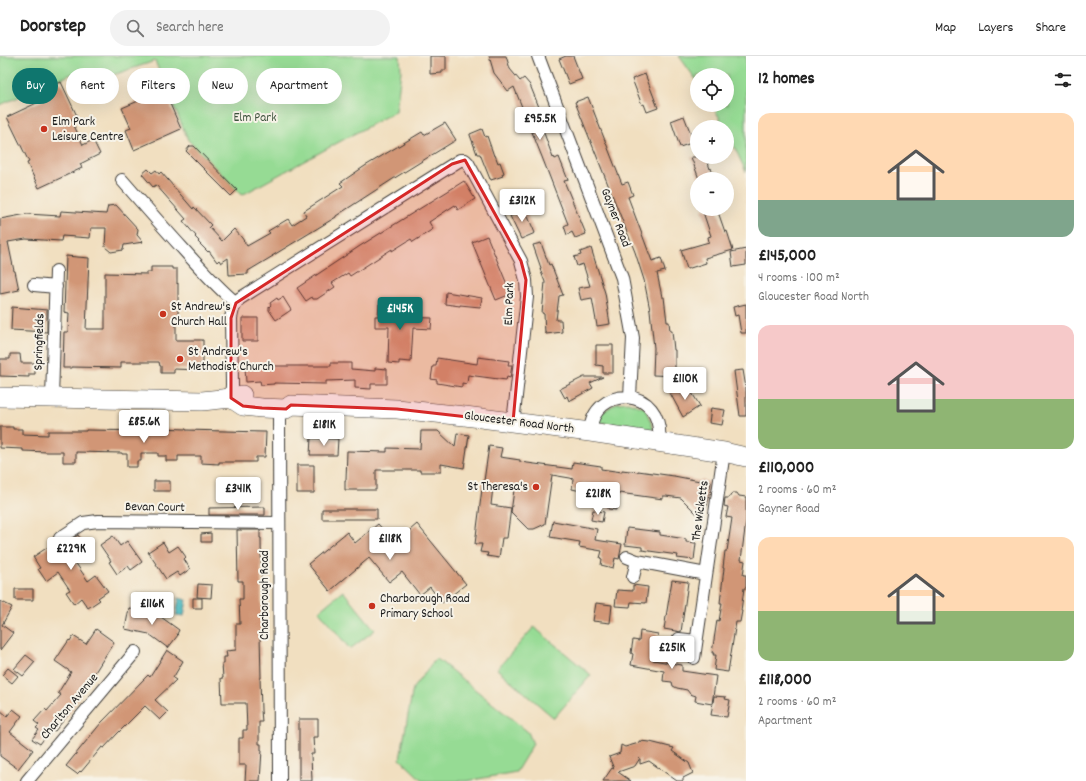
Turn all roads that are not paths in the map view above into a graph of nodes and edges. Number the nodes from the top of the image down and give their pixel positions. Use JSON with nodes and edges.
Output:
{"nodes":[{"id":1,"x":538,"y":56,"type":"edge"},
{"id":2,"x":122,"y":180,"type":"dead end"},
{"id":3,"x":56,"y":271,"type":"dead end"},
{"id":4,"x":34,"y":285,"type":"dead end"},
{"id":5,"x":56,"y":287,"type":"junction"},
{"id":6,"x":236,"y":303,"type":"junction"},
{"id":7,"x":0,"y":397,"type":"edge"},
{"id":8,"x":630,"y":397,"type":"junction"},
{"id":9,"x":52,"y":398,"type":"junction"},
{"id":10,"x":231,"y":398,"type":"junction"},
{"id":11,"x":285,"y":407,"type":"junction"},
{"id":12,"x":514,"y":414,"type":"junction"},
{"id":13,"x":590,"y":432,"type":"junction"},
{"id":14,"x":659,"y":442,"type":"junction"},
{"id":15,"x":724,"y":452,"type":"junction"},
{"id":16,"x":746,"y":457,"type":"edge"},
{"id":17,"x":279,"y":523,"type":"junction"},
{"id":18,"x":60,"y":538,"type":"dead end"},
{"id":19,"x":706,"y":574,"type":"junction"},
{"id":20,"x":632,"y":577,"type":"dead end"},
{"id":21,"x":679,"y":639,"type":"dead end"},
{"id":22,"x":696,"y":641,"type":"junction"},
{"id":23,"x":135,"y":652,"type":"dead end"},
{"id":24,"x":694,"y":658,"type":"dead end"},
{"id":25,"x":28,"y":781,"type":"edge"},
{"id":26,"x":280,"y":781,"type":"edge"}],
"edges":[{"from":1,"to":8,"type":"street","name":"Gayner Road"},
{"from":2,"to":6,"type":"street"},
{"from":3,"to":5,"type":"street","name":"Springfields"},
{"from":4,"to":5,"type":"street"},
{"from":5,"to":9,"type":"street","name":"Springfields"},
{"from":6,"to":10,"type":"street"},
{"from":6,"to":12,"type":"street","name":"Elm Park"},
{"from":7,"to":9,"type":"main road","name":"Gloucester Road North"},
{"from":8,"to":13,"type":"street"},
{"from":8,"to":14,"type":"street"},
{"from":9,"to":10,"type":"main road","name":"Gloucester Road North"},
{"from":10,"to":11,"type":"main road","name":"Gloucester Road North"},
{"from":11,"to":12,"type":"main road","name":"Gloucester Road North"},
{"from":11,"to":17,"type":"street","name":"Charborough Road"},
{"from":12,"to":13,"type":"main road","name":"Gloucester Road North"},
{"from":13,"to":14,"type":"main road","name":"Gloucester Road North"},
{"from":14,"to":15,"type":"main road","name":"Gloucester Road North"},
{"from":15,"to":16,"type":"main road","name":"Gloucester Road North"},
{"from":15,"to":19,"type":"street","name":"The Wicketts"},
{"from":17,"to":18,"type":"street","name":"Bevan Court"},
{"from":17,"to":26,"type":"street","name":"Charborough Road"},
{"from":19,"to":20,"type":"street"},
{"from":19,"to":22,"type":"street","name":"The Wicketts"},
{"from":21,"to":22,"type":"street"},
{"from":22,"to":24,"type":"street","name":"The Wicketts"},
{"from":23,"to":25,"type":"street","name":"Charlton Avenue"}]}
